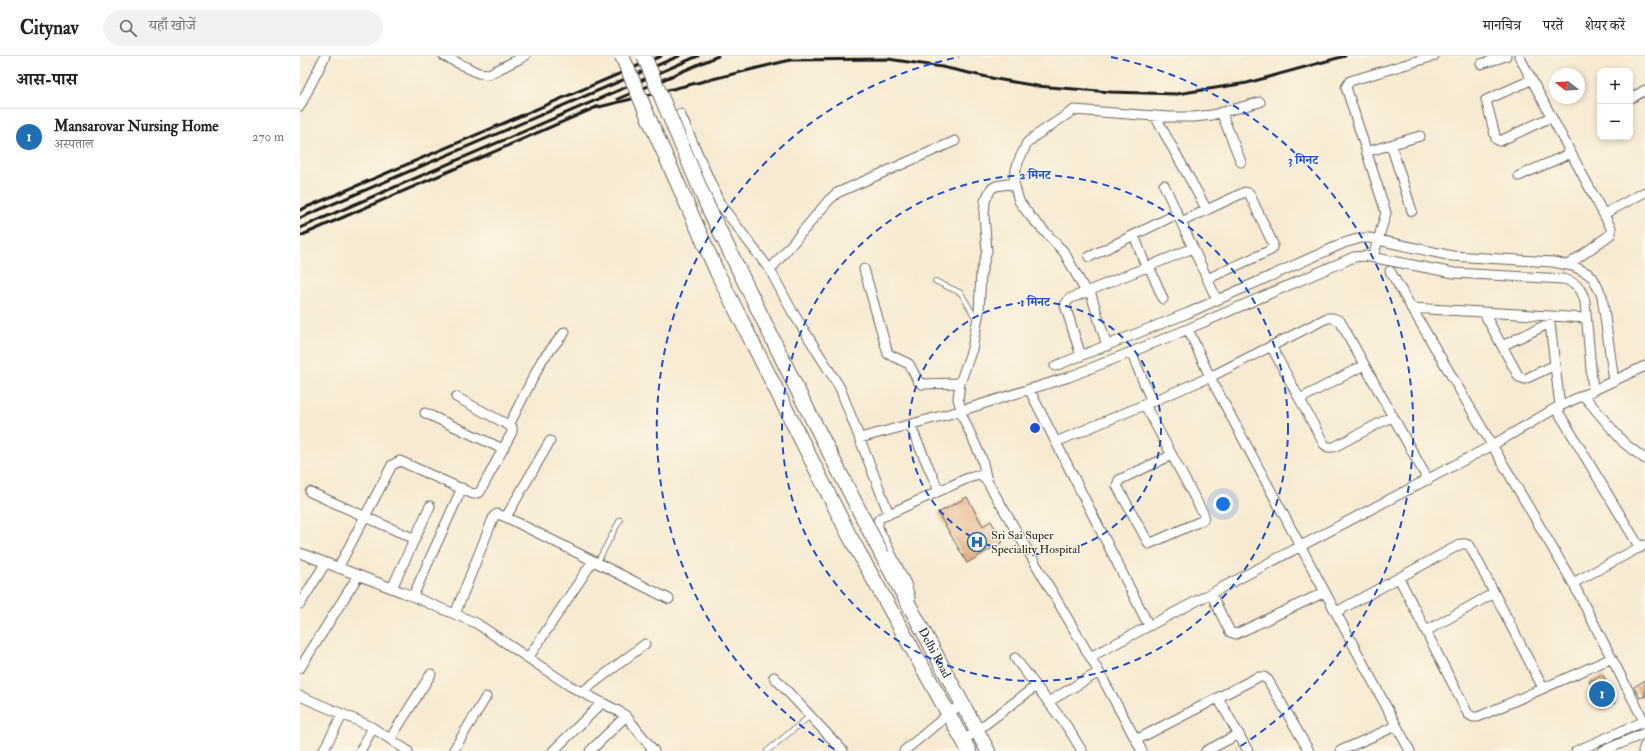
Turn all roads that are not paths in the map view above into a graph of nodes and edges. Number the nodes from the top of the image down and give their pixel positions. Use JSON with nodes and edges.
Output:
{"nodes":[{"id":1,"x":325,"y":56,"type":"edge"},
{"id":2,"x":444,"y":56,"type":"edge"},
{"id":3,"x":525,"y":56,"type":"edge"},
{"id":4,"x":622,"y":56,"type":"edge"},
{"id":5,"x":644,"y":56,"type":"edge"},
{"id":6,"x":1434,"y":56,"type":"edge"},
{"id":7,"x":1506,"y":56,"type":"edge"},
{"id":8,"x":1519,"y":56,"type":"edge"},
{"id":9,"x":1481,"y":64,"type":"dead end"},
{"id":10,"x":1531,"y":80,"type":"junction"},
{"id":11,"x":1645,"y":90,"type":"edge"},
{"id":12,"x":1633,"y":97,"type":"edge"},
{"id":13,"x":1260,"y":102,"type":"dead end"},
{"id":14,"x":300,"y":106,"type":"edge"},
{"id":15,"x":1221,"y":112,"type":"junction"},
{"id":16,"x":680,"y":114,"type":"dead end"},
{"id":17,"x":1156,"y":116,"type":"junction"},
{"id":18,"x":1551,"y":117,"type":"junction"},
{"id":19,"x":1420,"y":136,"type":"dead end"},
{"id":20,"x":955,"y":140,"type":"dead end"},
{"id":21,"x":1391,"y":145,"type":"junction"},
{"id":22,"x":1366,"y":152,"type":"junction"},
{"id":23,"x":1570,"y":153,"type":"junction"},
{"id":24,"x":1242,"y":162,"type":"dead end"},
{"id":25,"x":1519,"y":176,"type":"dead end"},
{"id":26,"x":1014,"y":184,"type":"junction"},
{"id":27,"x":1164,"y":185,"type":"dead end"},
{"id":28,"x":1645,"y":192,"type":"edge"},
{"id":29,"x":1207,"y":210,"type":"junction"},
{"id":30,"x":1412,"y":211,"type":"dead end"},
{"id":31,"x":1604,"y":214,"type":"junction"},
{"id":32,"x":1179,"y":218,"type":"junction"},
{"id":33,"x":1134,"y":235,"type":"junction"},
{"id":34,"x":1377,"y":242,"type":"junction"},
{"id":35,"x":1193,"y":248,"type":"junction"},
{"id":36,"x":1374,"y":255,"type":"junction"},
{"id":37,"x":1089,"y":257,"type":"dead end"},
{"id":38,"x":1568,"y":265,"type":"junction"},
{"id":39,"x":1147,"y":267,"type":"junction"},
{"id":40,"x":864,"y":269,"type":"dead end"},
{"id":41,"x":770,"y":270,"type":"junction"},
{"id":42,"x":1390,"y":271,"type":"dead end"},
{"id":43,"x":1207,"y":279,"type":"junction"},
{"id":44,"x":935,"y":281,"type":"dead end"},
{"id":45,"x":1088,"y":291,"type":"junction"},
{"id":46,"x":1162,"y":299,"type":"dead end"},
{"id":47,"x":1217,"y":300,"type":"junction"},
{"id":48,"x":1412,"y":308,"type":"junction"},
{"id":49,"x":1484,"y":312,"type":"junction"},
{"id":50,"x":1586,"y":318,"type":"junction"},
{"id":51,"x":1550,"y":320,"type":"junction"},
{"id":52,"x":978,"y":321,"type":"junction"},
{"id":53,"x":1180,"y":326,"type":"junction"},
{"id":54,"x":565,"y":332,"type":"dead end"},
{"id":55,"x":1107,"y":346,"type":"junction"},
{"id":56,"x":1271,"y":346,"type":"junction"},
{"id":57,"x":1502,"y":346,"type":"junction"},
{"id":58,"x":1131,"y":352,"type":"junction"},
{"id":59,"x":1081,"y":356,"type":"junction"},
{"id":60,"x":1364,"y":365,"type":"junction"},
{"id":61,"x":1555,"y":365,"type":"junction"},
{"id":62,"x":1055,"y":366,"type":"dead end"},
{"id":63,"x":1645,"y":366,"type":"edge"},
{"id":64,"x":1210,"y":377,"type":"junction"},
{"id":65,"x":960,"y":383,"type":"junction"},
{"id":66,"x":1610,"y":383,"type":"junction"},
{"id":67,"x":1029,"y":389,"type":"junction"},
{"id":68,"x":1595,"y":390,"type":"junction"},
{"id":69,"x":1583,"y":395,"type":"junction"},
{"id":70,"x":456,"y":397,"type":"dead end"},
{"id":71,"x":1300,"y":399,"type":"junction"},
{"id":72,"x":1149,"y":403,"type":"junction"},
{"id":73,"x":960,"y":407,"type":"junction"},
{"id":74,"x":1558,"y":407,"type":"junction"},
{"id":75,"x":425,"y":413,"type":"dead end"},
{"id":76,"x":1393,"y":416,"type":"junction"},
{"id":77,"x":509,"y":425,"type":"junction"},
{"id":78,"x":910,"y":425,"type":"junction"},
{"id":79,"x":860,"y":438,"type":"junction"},
{"id":80,"x":550,"y":441,"type":"dead end"},
{"id":81,"x":1056,"y":442,"type":"junction"},
{"id":82,"x":1492,"y":446,"type":"junction"},
{"id":83,"x":503,"y":449,"type":"junction"},
{"id":84,"x":1172,"y":455,"type":"junction"},
{"id":85,"x":1645,"y":459,"type":"edge"},
{"id":86,"x":1428,"y":480,"type":"junction"},
{"id":87,"x":987,"y":481,"type":"junction"},
{"id":88,"x":462,"y":488,"type":"junction"},
{"id":89,"x":940,"y":491,"type":"junction"},
{"id":90,"x":310,"y":492,"type":"dead end"},
{"id":91,"x":430,"y":506,"type":"dead end"},
{"id":92,"x":889,"y":514,"type":"junction"},
{"id":93,"x":365,"y":516,"type":"junction"},
{"id":94,"x":506,"y":517,"type":"junction"},
{"id":95,"x":620,"y":520,"type":"dead end"},
{"id":96,"x":414,"y":539,"type":"junction"},
{"id":97,"x":1302,"y":547,"type":"junction"},
{"id":98,"x":1643,"y":548,"type":"edge"},
{"id":99,"x":300,"y":554,"type":"edge"},
{"id":100,"x":595,"y":562,"type":"junction"},
{"id":101,"x":325,"y":564,"type":"junction"},
{"id":102,"x":338,"y":568,"type":"junction"},
{"id":103,"x":358,"y":576,"type":"junction"},
{"id":104,"x":1399,"y":578,"type":"junction"},
{"id":105,"x":1573,"y":583,"type":"junction"},
{"id":106,"x":392,"y":588,"type":"junction"},
{"id":107,"x":1325,"y":592,"type":"junction"},
{"id":108,"x":1494,"y":593,"type":"junction"},
{"id":109,"x":1211,"y":594,"type":"junction"},
{"id":110,"x":413,"y":596,"type":"junction"},
{"id":111,"x":669,"y":600,"type":"dead end"},
{"id":112,"x":300,"y":604,"type":"edge"},
{"id":113,"x":1336,"y":612,"type":"junction"},
{"id":114,"x":455,"y":614,"type":"junction"},
{"id":115,"x":914,"y":615,"type":"junction"},
{"id":116,"x":898,"y":624,"type":"junction"},
{"id":117,"x":1149,"y":626,"type":"junction"},
{"id":118,"x":1426,"y":631,"type":"junction"},
{"id":119,"x":645,"y":644,"type":"dead end"},
{"id":120,"x":1090,"y":657,"type":"junction"},
{"id":121,"x":528,"y":658,"type":"junction"},
{"id":122,"x":1015,"y":658,"type":"dead end"},
{"id":123,"x":1612,"y":658,"type":"junction"},
{"id":124,"x":300,"y":668,"type":"edge"},
{"id":125,"x":1099,"y":672,"type":"junction"},
{"id":126,"x":431,"y":674,"type":"dead end"},
{"id":127,"x":774,"y":677,"type":"dead end"},
{"id":128,"x":1036,"y":686,"type":"junction"},
{"id":129,"x":1544,"y":688,"type":"junction"},
{"id":130,"x":582,"y":692,"type":"junction"},
{"id":131,"x":302,"y":697,"type":"edge"},
{"id":132,"x":486,"y":697,"type":"dead end"},
{"id":133,"x":1218,"y":698,"type":"junction"},
{"id":134,"x":602,"y":702,"type":"junction"},
{"id":135,"x":1048,"y":702,"type":"junction"},
{"id":136,"x":962,"y":703,"type":"junction"},
{"id":137,"x":300,"y":706,"type":"edge"},
{"id":138,"x":343,"y":714,"type":"junction"},
{"id":139,"x":949,"y":715,"type":"junction"},
{"id":140,"x":626,"y":716,"type":"junction"},
{"id":141,"x":810,"y":716,"type":"junction"},
{"id":142,"x":1645,"y":722,"type":"edge"},
{"id":143,"x":1396,"y":726,"type":"junction"},
{"id":144,"x":373,"y":728,"type":"junction"},
{"id":145,"x":977,"y":731,"type":"junction"},
{"id":146,"x":1645,"y":733,"type":"edge"},
{"id":147,"x":1239,"y":734,"type":"junction"},
{"id":148,"x":390,"y":739,"type":"junction"},
{"id":149,"x":1136,"y":740,"type":"junction"},
{"id":150,"x":1645,"y":745,"type":"edge"},
{"id":151,"x":966,"y":746,"type":"edge"},
{"id":152,"x":403,"y":750,"type":"edge"},
{"id":153,"x":323,"y":751,"type":"edge"},
{"id":154,"x":360,"y":751,"type":"edge"},
{"id":155,"x":453,"y":751,"type":"edge"},
{"id":156,"x":553,"y":751,"type":"edge"},
{"id":157,"x":590,"y":751,"type":"edge"},
{"id":158,"x":654,"y":751,"type":"edge"},
{"id":159,"x":767,"y":751,"type":"edge"},
{"id":160,"x":843,"y":751,"type":"edge"},
{"id":161,"x":904,"y":751,"type":"edge"},
{"id":162,"x":988,"y":751,"type":"edge"},
{"id":163,"x":1082,"y":751,"type":"edge"},
{"id":164,"x":1142,"y":751,"type":"edge"},
{"id":165,"x":1206,"y":751,"type":"edge"},
{"id":166,"x":1248,"y":751,"type":"edge"},
{"id":167,"x":1309,"y":751,"type":"edge"},
{"id":168,"x":1340,"y":751,"type":"edge"},
{"id":169,"x":1410,"y":751,"type":"edge"},
{"id":170,"x":1576,"y":751,"type":"edge"},
{"id":171,"x":1603,"y":751,"type":"edge"},
{"id":172,"x":1643,"y":751,"type":"edge"}],
"edges":[{"from":1,"to":14,"type":"street"},
{"from":2,"to":3,"type":"street"},
{"from":4,"to":116,"type":"main road","bridge":true},
{"from":5,"to":115,"type":"main road","name":"Delhi Road","bridge":true},
{"from":6,"to":22,"type":"street"},
{"from":7,"to":9,"type":"street"},
{"from":8,"to":10,"type":"street"},
{"from":10,"to":18,"type":"street"},
{"from":10,"to":18,"type":"street"},
{"from":11,"to":12,"type":"street"},
{"from":13,"to":15,"type":"street"},
{"from":15,"to":17,"type":"street"},
{"from":15,"to":24,"type":"street"},
{"from":16,"to":41,"type":"street"},
{"from":17,"to":26,"type":"street"},
{"from":17,"to":29,"type":"street"},
{"from":18,"to":23,"type":"street"},
{"from":19,"to":21,"type":"street"},
{"from":20,"to":41,"type":"street"},
{"from":21,"to":22,"type":"street"},
{"from":21,"to":30,"type":"street"},
{"from":22,"to":34,"type":"street"},
{"from":23,"to":25,"type":"street"},
{"from":23,"to":31,"type":"street"},
{"from":26,"to":45,"type":"street"},
{"from":26,"to":52,"type":"street"},
{"from":27,"to":32,"type":"street"},
{"from":28,"to":31,"type":"street"},
{"from":29,"to":32,"type":"street"},
{"from":29,"to":43,"type":"street"},
{"from":31,"to":38,"type":"street"},
{"from":32,"to":33,"type":"street"},
{"from":32,"to":35,"type":"street"},
{"from":33,"to":37,"type":"street"},
{"from":33,"to":39,"type":"street"},
{"from":34,"to":36,"type":"street"},
{"from":34,"to":38,"type":"street"},
{"from":34,"to":47,"type":"street"},
{"from":35,"to":39,"type":"street"},
{"from":35,"to":43,"type":"street"},
{"from":36,"to":50,"type":"street"},
{"from":36,"to":53,"type":"street"},
{"from":38,"to":66,"type":"street"},
{"from":39,"to":45,"type":"street"},
{"from":39,"to":46,"type":"street"},
{"from":40,"to":65,"type":"street"},
{"from":41,"to":79,"type":"street"},
{"from":42,"to":48,"type":"street"},
{"from":43,"to":47,"type":"street"},
{"from":44,"to":52,"type":"lane"},
{"from":45,"to":55,"type":"street"},
{"from":45,"to":59,"type":"street"},
{"from":47,"to":53,"type":"street"},
{"from":48,"to":49,"type":"street"},
{"from":48,"to":82,"type":"street"},
{"from":49,"to":51,"type":"street"},
{"from":49,"to":57,"type":"street"},
{"from":50,"to":51,"type":"street"},
{"from":50,"to":68,"type":"street"},
{"from":51,"to":57,"type":"street"},
{"from":51,"to":61,"type":"street"},
{"from":52,"to":65,"type":"street"},
{"from":53,"to":55,"type":"street"},
{"from":53,"to":58,"type":"street"},
{"from":53,"to":64,"type":"street"},
{"from":54,"to":77,"type":"street"},
{"from":55,"to":59,"type":"street"},
{"from":56,"to":60,"type":"street"},
{"from":56,"to":64,"type":"street"},
{"from":56,"to":71,"type":"street"},
{"from":57,"to":61,"type":"street"},
{"from":58,"to":67,"type":"street"},
{"from":58,"to":72,"type":"street"},
{"from":59,"to":62,"type":"street"},
{"from":60,"to":71,"type":"street"},
{"from":60,"to":76,"type":"street"},
{"from":61,"to":74,"type":"street"},
{"from":63,"to":66,"type":"street"},
{"from":64,"to":72,"type":"street"},
{"from":64,"to":97,"type":"street"},
{"from":65,"to":73,"type":"street"},
{"from":66,"to":68,"type":"street"},
{"from":67,"to":73,"type":"street"},
{"from":67,"to":81,"type":"street"},
{"from":68,"to":69,"type":"street"},
{"from":69,"to":74,"type":"street"},
{"from":69,"to":85,"type":"street"},
{"from":70,"to":77,"type":"street"},
{"from":71,"to":76,"type":"street"},
{"from":72,"to":81,"type":"street"},
{"from":72,"to":84,"type":"street"},
{"from":73,"to":78,"type":"street"},
{"from":73,"to":87,"type":"street"},
{"from":74,"to":82,"type":"street"},
{"from":74,"to":98,"type":"street"},
{"from":75,"to":83,"type":"street"},
{"from":76,"to":86,"type":"street"},
{"from":77,"to":83,"type":"street"},
{"from":78,"to":79,"type":"street"},
{"from":78,"to":89,"type":"street"},
{"from":79,"to":92,"type":"street"},
{"from":80,"to":94,"type":"street"},
{"from":81,"to":117,"type":"street"},
{"from":82,"to":86,"type":"street"},
{"from":82,"to":105,"type":"street"},
{"from":83,"to":88,"type":"street"},
{"from":84,"to":84,"type":"street"},
{"from":86,"to":97,"type":"street"},
{"from":87,"to":89,"type":"street"},
{"from":87,"to":120,"type":"street"},
{"from":88,"to":93,"type":"street"},
{"from":88,"to":110,"type":"street"},
{"from":89,"to":92,"type":"street"},
{"from":90,"to":93,"type":"street"},
{"from":91,"to":96,"type":"street"},
{"from":92,"to":115,"type":"street"},
{"from":93,"to":96,"type":"street"},
{"from":93,"to":102,"type":"street"},
{"from":94,"to":100,"type":"street"},
{"from":94,"to":114,"type":"street"},
{"from":95,"to":100,"type":"lane"},
{"from":96,"to":106,"type":"street"},
{"from":97,"to":107,"type":"street"},
{"from":97,"to":109,"type":"street"},
{"from":98,"to":105,"type":"street"},
{"from":99,"to":101,"type":"street"},
{"from":100,"to":111,"type":"street"},
{"from":100,"to":121,"type":"street"},
{"from":101,"to":102,"type":"street"},
{"from":101,"to":112,"type":"street"},
{"from":102,"to":103,"type":"street"},
{"from":103,"to":106,"type":"street"},
{"from":103,"to":124,"type":"street"},
{"from":104,"to":108,"type":"street"},
{"from":104,"to":113,"type":"street"},
{"from":104,"to":118,"type":"street"},
{"from":105,"to":123,"type":"street"},
{"from":106,"to":110,"type":"street"},
{"from":107,"to":109,"type":"street"},
{"from":107,"to":113,"type":"street"},
{"from":108,"to":118,"type":"street"},
{"from":108,"to":129,"type":"street"},
{"from":109,"to":117,"type":"street"},
{"from":110,"to":114,"type":"street"},
{"from":113,"to":143,"type":"street"},
{"from":114,"to":121,"type":"street"},
{"from":115,"to":116,"type":"street"},
{"from":115,"to":136,"type":"main road","name":"Delhi Road"},
{"from":116,"to":139,"type":"main road"},
{"from":117,"to":120,"type":"street"},
{"from":118,"to":129,"type":"street"},
{"from":119,"to":130,"type":"street"},
{"from":120,"to":125,"type":"street"},
{"from":121,"to":130,"type":"street"},
{"from":122,"to":128,"type":"street"},
{"from":123,"to":129,"type":"street"},
{"from":123,"to":142,"type":"street"},
{"from":125,"to":135,"type":"street"},
{"from":125,"to":149,"type":"street"},
{"from":126,"to":148,"type":"street"},
{"from":127,"to":141,"type":"street"},
{"from":128,"to":135,"type":"street"},
{"from":128,"to":145,"type":"street"},
{"from":130,"to":134,"type":"street"},
{"from":131,"to":137,"type":"street"},
{"from":131,"to":138,"type":"street"},
{"from":132,"to":155,"type":"street"},
{"from":133,"to":147,"type":"street"},
{"from":133,"to":149,"type":"street"},
{"from":133,"to":167,"type":"street"},
{"from":134,"to":140,"type":"street"},
{"from":134,"to":156,"type":"street"},
{"from":135,"to":163,"type":"street"},
{"from":136,"to":139,"type":"street"},
{"from":136,"to":145,"type":"main road","name":"Delhi Road"},
{"from":138,"to":144,"type":"street"},
{"from":138,"to":153,"type":"street"},
{"from":139,"to":151,"type":"main road"},
{"from":139,"to":161,"type":"street"},
{"from":140,"to":157,"type":"street"},
{"from":140,"to":158,"type":"street"},
{"from":141,"to":159,"type":"lane"},
{"from":141,"to":160,"type":"street"},
{"from":142,"to":170,"type":"street"},
{"from":143,"to":168,"type":"street"},
{"from":143,"to":169,"type":"street"},
{"from":144,"to":148,"type":"street"},
{"from":144,"to":154,"type":"street"},
{"from":145,"to":151,"type":"street"},
{"from":145,"to":162,"type":"main road","name":"Delhi Road"},
{"from":146,"to":171,"type":"street"},
{"from":147,"to":165,"type":"street"},
{"from":147,"to":166,"type":"street"},
{"from":148,"to":152,"type":"street"},
{"from":149,"to":164,"type":"street"},
{"from":150,"to":172,"type":"street"}]}
